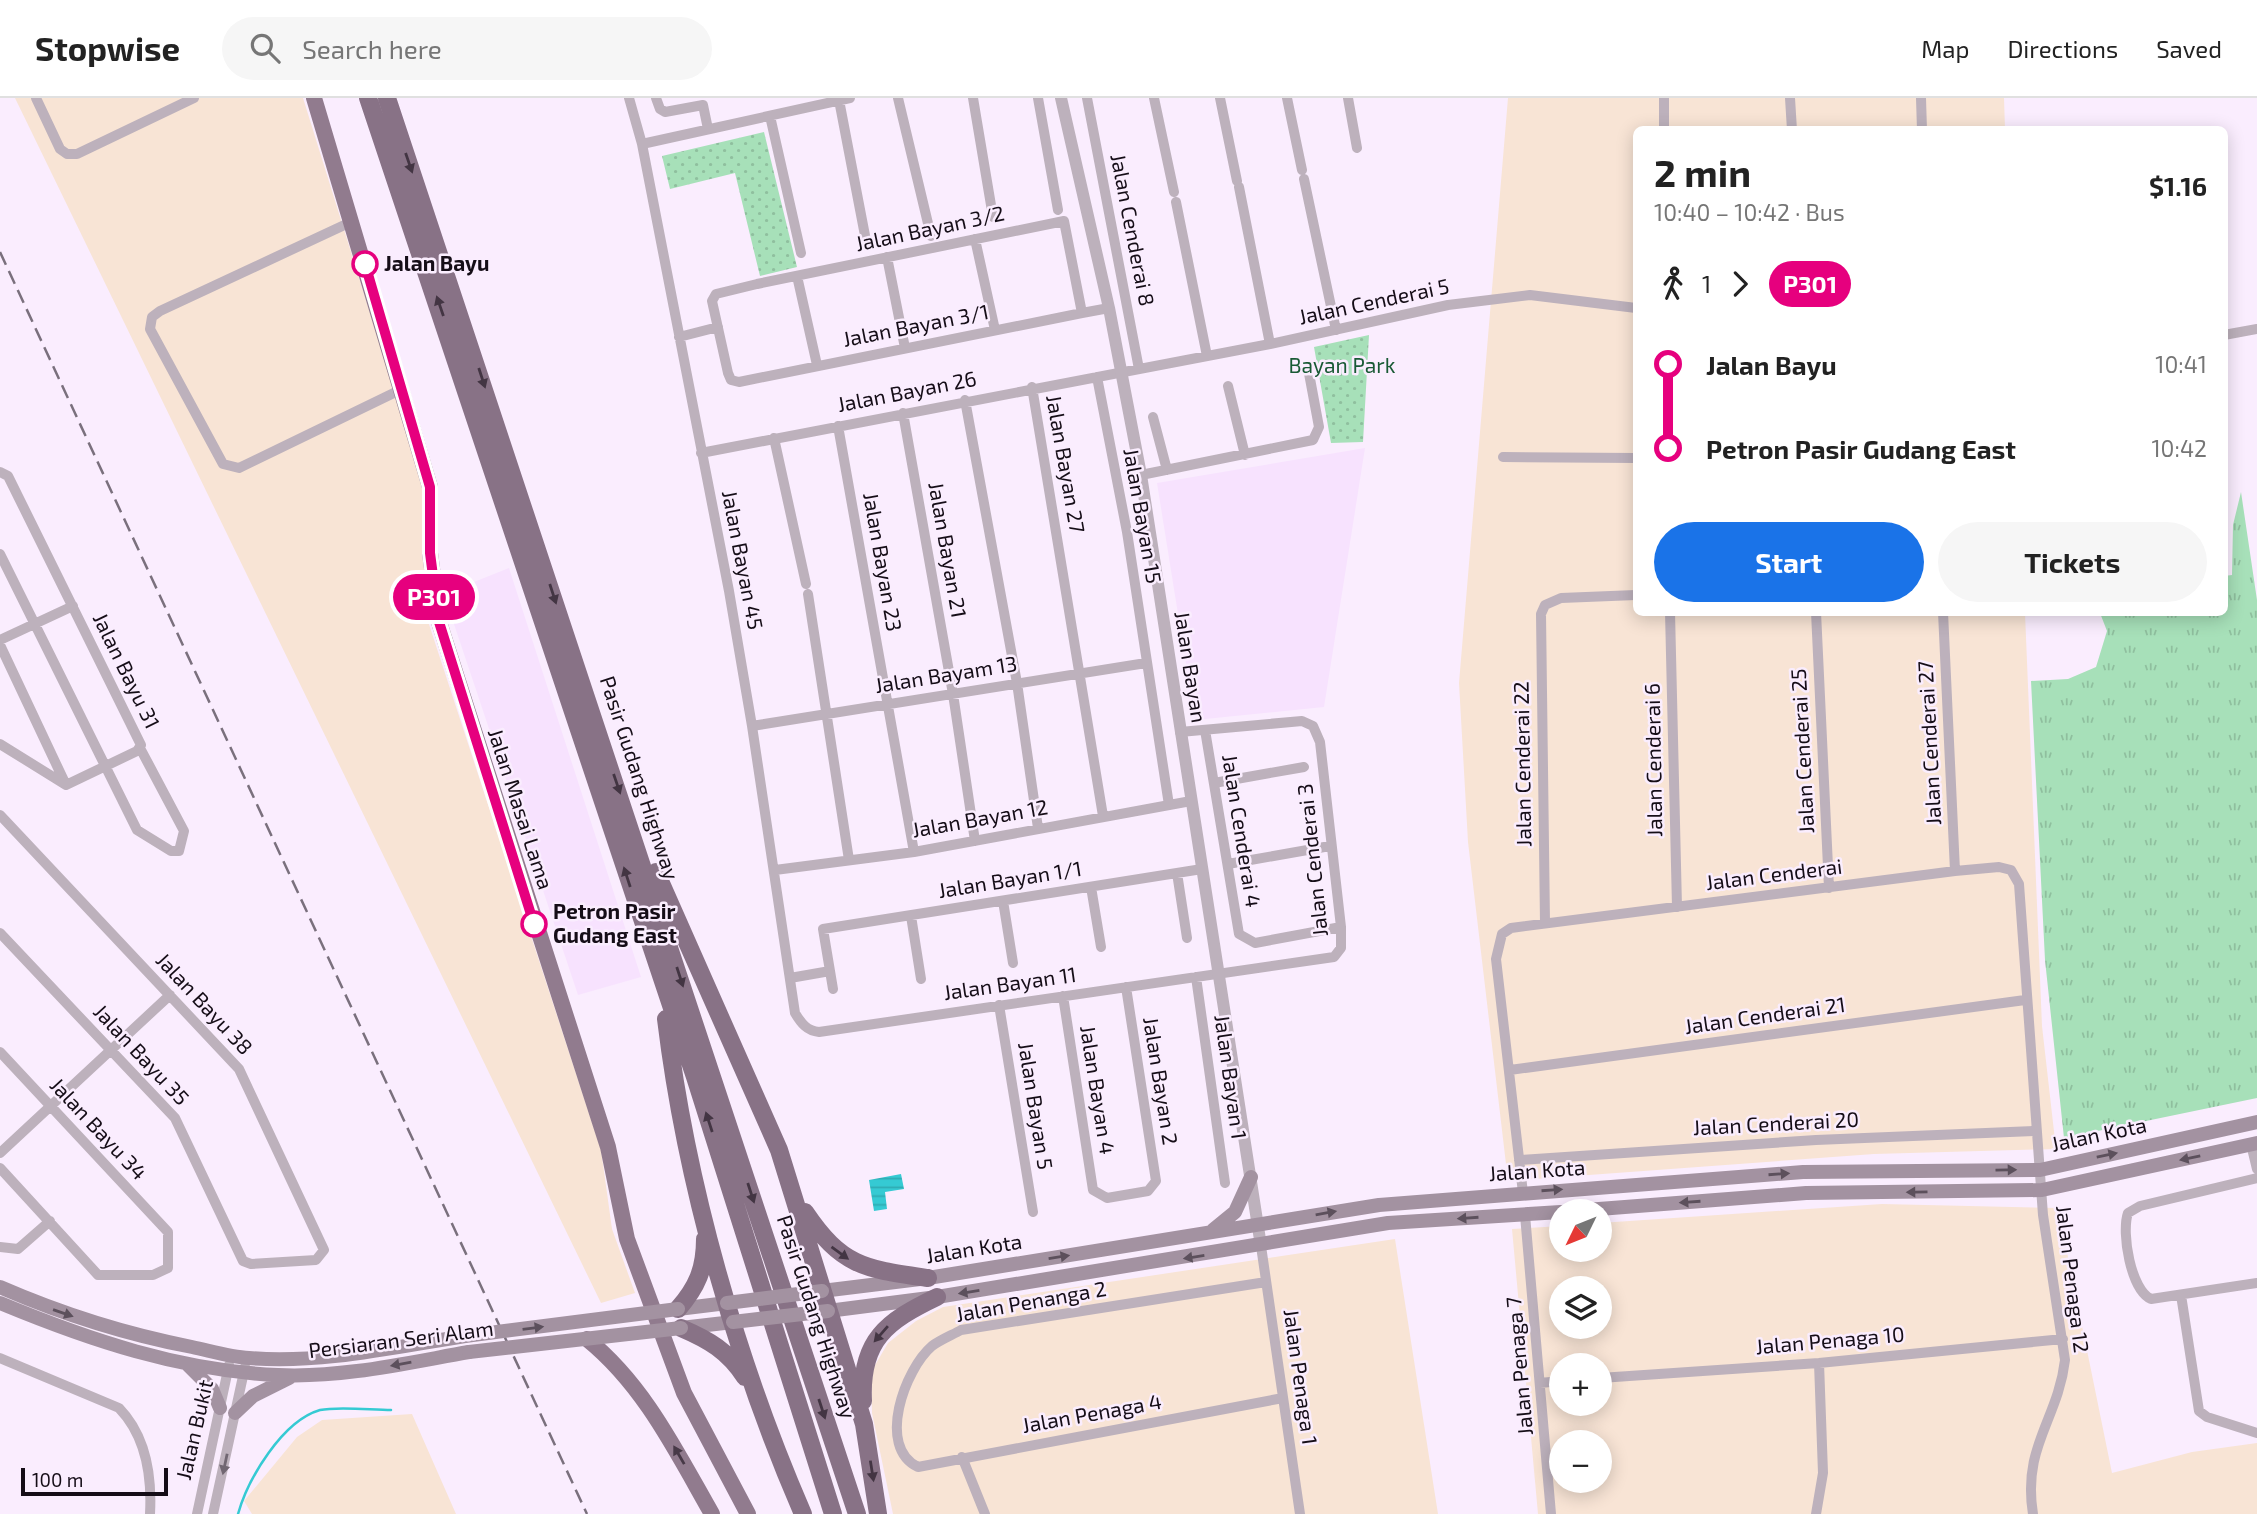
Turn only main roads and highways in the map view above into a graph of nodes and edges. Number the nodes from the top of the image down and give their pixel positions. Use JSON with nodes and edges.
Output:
{"nodes":[{"id":1,"x":314,"y":98,"type":"edge"},
{"id":2,"x":368,"y":98,"type":"edge"},
{"id":3,"x":387,"y":98,"type":"edge"},
{"id":4,"x":629,"y":819,"type":"junction"},
{"id":5,"x":663,"y":988,"type":"junction"},
{"id":6,"x":2257,"y":1122,"type":"edge"},
{"id":7,"x":2254,"y":1144,"type":"edge"},
{"id":8,"x":1251,"y":1177,"type":"road end"},
{"id":9,"x":797,"y":1200,"type":"junction"},
{"id":10,"x":1612,"y":1208,"type":"edge"},
{"id":11,"x":1549,"y":1213,"type":"edge"},
{"id":12,"x":704,"y":1214,"type":"junction"},
{"id":13,"x":1209,"y":1233,"type":"junction"},
{"id":14,"x":928,"y":1278,"type":"junction"},
{"id":15,"x":0,"y":1287,"type":"edge"},
{"id":16,"x":822,"y":1291,"type":"junction"},
{"id":17,"x":937,"y":1297,"type":"junction"},
{"id":18,"x":0,"y":1303,"type":"edge"},
{"id":19,"x":727,"y":1303,"type":"junction"},
{"id":20,"x":678,"y":1309,"type":"junction"},
{"id":21,"x":828,"y":1311,"type":"junction"},
{"id":22,"x":733,"y":1322,"type":"junction"},
{"id":23,"x":681,"y":1328,"type":"junction"},
{"id":24,"x":587,"y":1339,"type":"junction"},
{"id":25,"x":186,"y":1362,"type":"junction"},
{"id":26,"x":246,"y":1365,"type":"junction"},
{"id":27,"x":304,"y":1374,"type":"junction"},
{"id":28,"x":758,"y":1398,"type":"junction"},
{"id":29,"x":220,"y":1408,"type":"road end"},
{"id":30,"x":235,"y":1413,"type":"road end"},
{"id":31,"x":864,"y":1424,"type":"junction"},
{"id":32,"x":712,"y":1514,"type":"edge"},
{"id":33,"x":748,"y":1514,"type":"edge"},
{"id":34,"x":803,"y":1514,"type":"edge"},
{"id":35,"x":833,"y":1514,"type":"edge"},
{"id":36,"x":857,"y":1514,"type":"edge"},
{"id":37,"x":878,"y":1514,"type":"edge"}],
"edges":[{"from":1,"to":33,"type":"main road","name":"Jalan Masai Lama"},
{"from":5,"to":2,"type":"highway","name":"Pasir Gudang Highway","one_way":true},
{"from":3,"to":4,"type":"highway","name":"Pasir Gudang Highway","one_way":true},
{"from":4,"to":9,"type":"highway"},
{"from":4,"to":36,"type":"highway","name":"Pasir Gudang Highway","one_way":true},
{"from":5,"to":12,"type":"highway"},
{"from":35,"to":5,"type":"highway","name":"Pasir Gudang Highway","one_way":true},
{"from":13,"to":6,"type":"main road","name":"Jalan Kota","one_way":true},
{"from":7,"to":10,"type":"main road","name":"Jalan Kota","one_way":true},
{"from":8,"to":13,"type":"main road"},
{"from":9,"to":14,"type":"highway","one_way":true},
{"from":9,"to":16,"type":"highway"},
{"from":11,"to":17,"type":"main road","name":"Jalan Kota","one_way":true},
{"from":12,"to":19,"type":"highway"},
{"from":12,"to":20,"type":"highway"},
{"from":14,"to":13,"type":"main road","name":"Jalan Kota","one_way":true},
{"from":14,"to":16,"type":"main road","name":"Jalan Kota"},
{"from":15,"to":26,"type":"main road","name":"Persiaran Seri Alam","one_way":true},
{"from":16,"to":19,"type":"main road","name":"Jalan Kota","bridge":true},
{"from":16,"to":21,"type":"highway"},
{"from":17,"to":21,"type":"main road","name":"Jalan Kota"},
{"from":17,"to":31,"type":"highway","one_way":true},
{"from":18,"to":25,"type":"main road","name":"Persiaran Seri Alam"},
{"from":19,"to":20,"type":"main road","name":"Persiaran Seri Alam"},
{"from":19,"to":22,"type":"highway"},
{"from":26,"to":20,"type":"main road","name":"Persiaran Seri Alam","one_way":true,"bridge":true},
{"from":21,"to":22,"type":"main road","name":"Jalan Kota","bridge":true},
{"from":21,"to":31,"type":"highway"},
{"from":22,"to":23,"type":"main road","name":"Persiaran Seri Alam"},
{"from":22,"to":28,"type":"highway"},
{"from":23,"to":24,"type":"main road","name":"Persiaran Seri Alam","bridge":true},
{"from":23,"to":28,"type":"highway"},
{"from":24,"to":27,"type":"main road","name":"Persiaran Seri Alam","one_way":true,"bridge":true},
{"from":32,"to":24,"type":"main road","one_way":true},
{"from":25,"to":26,"type":"main road","name":"Persiaran Seri Alam"},
{"from":25,"to":29,"type":"main road"},
{"from":26,"to":27,"type":"main road","name":"Persiaran Seri Alam"},
{"from":27,"to":30,"type":"main road"},
{"from":28,"to":34,"type":"highway"},
{"from":31,"to":37,"type":"highway","one_way":true}]}
